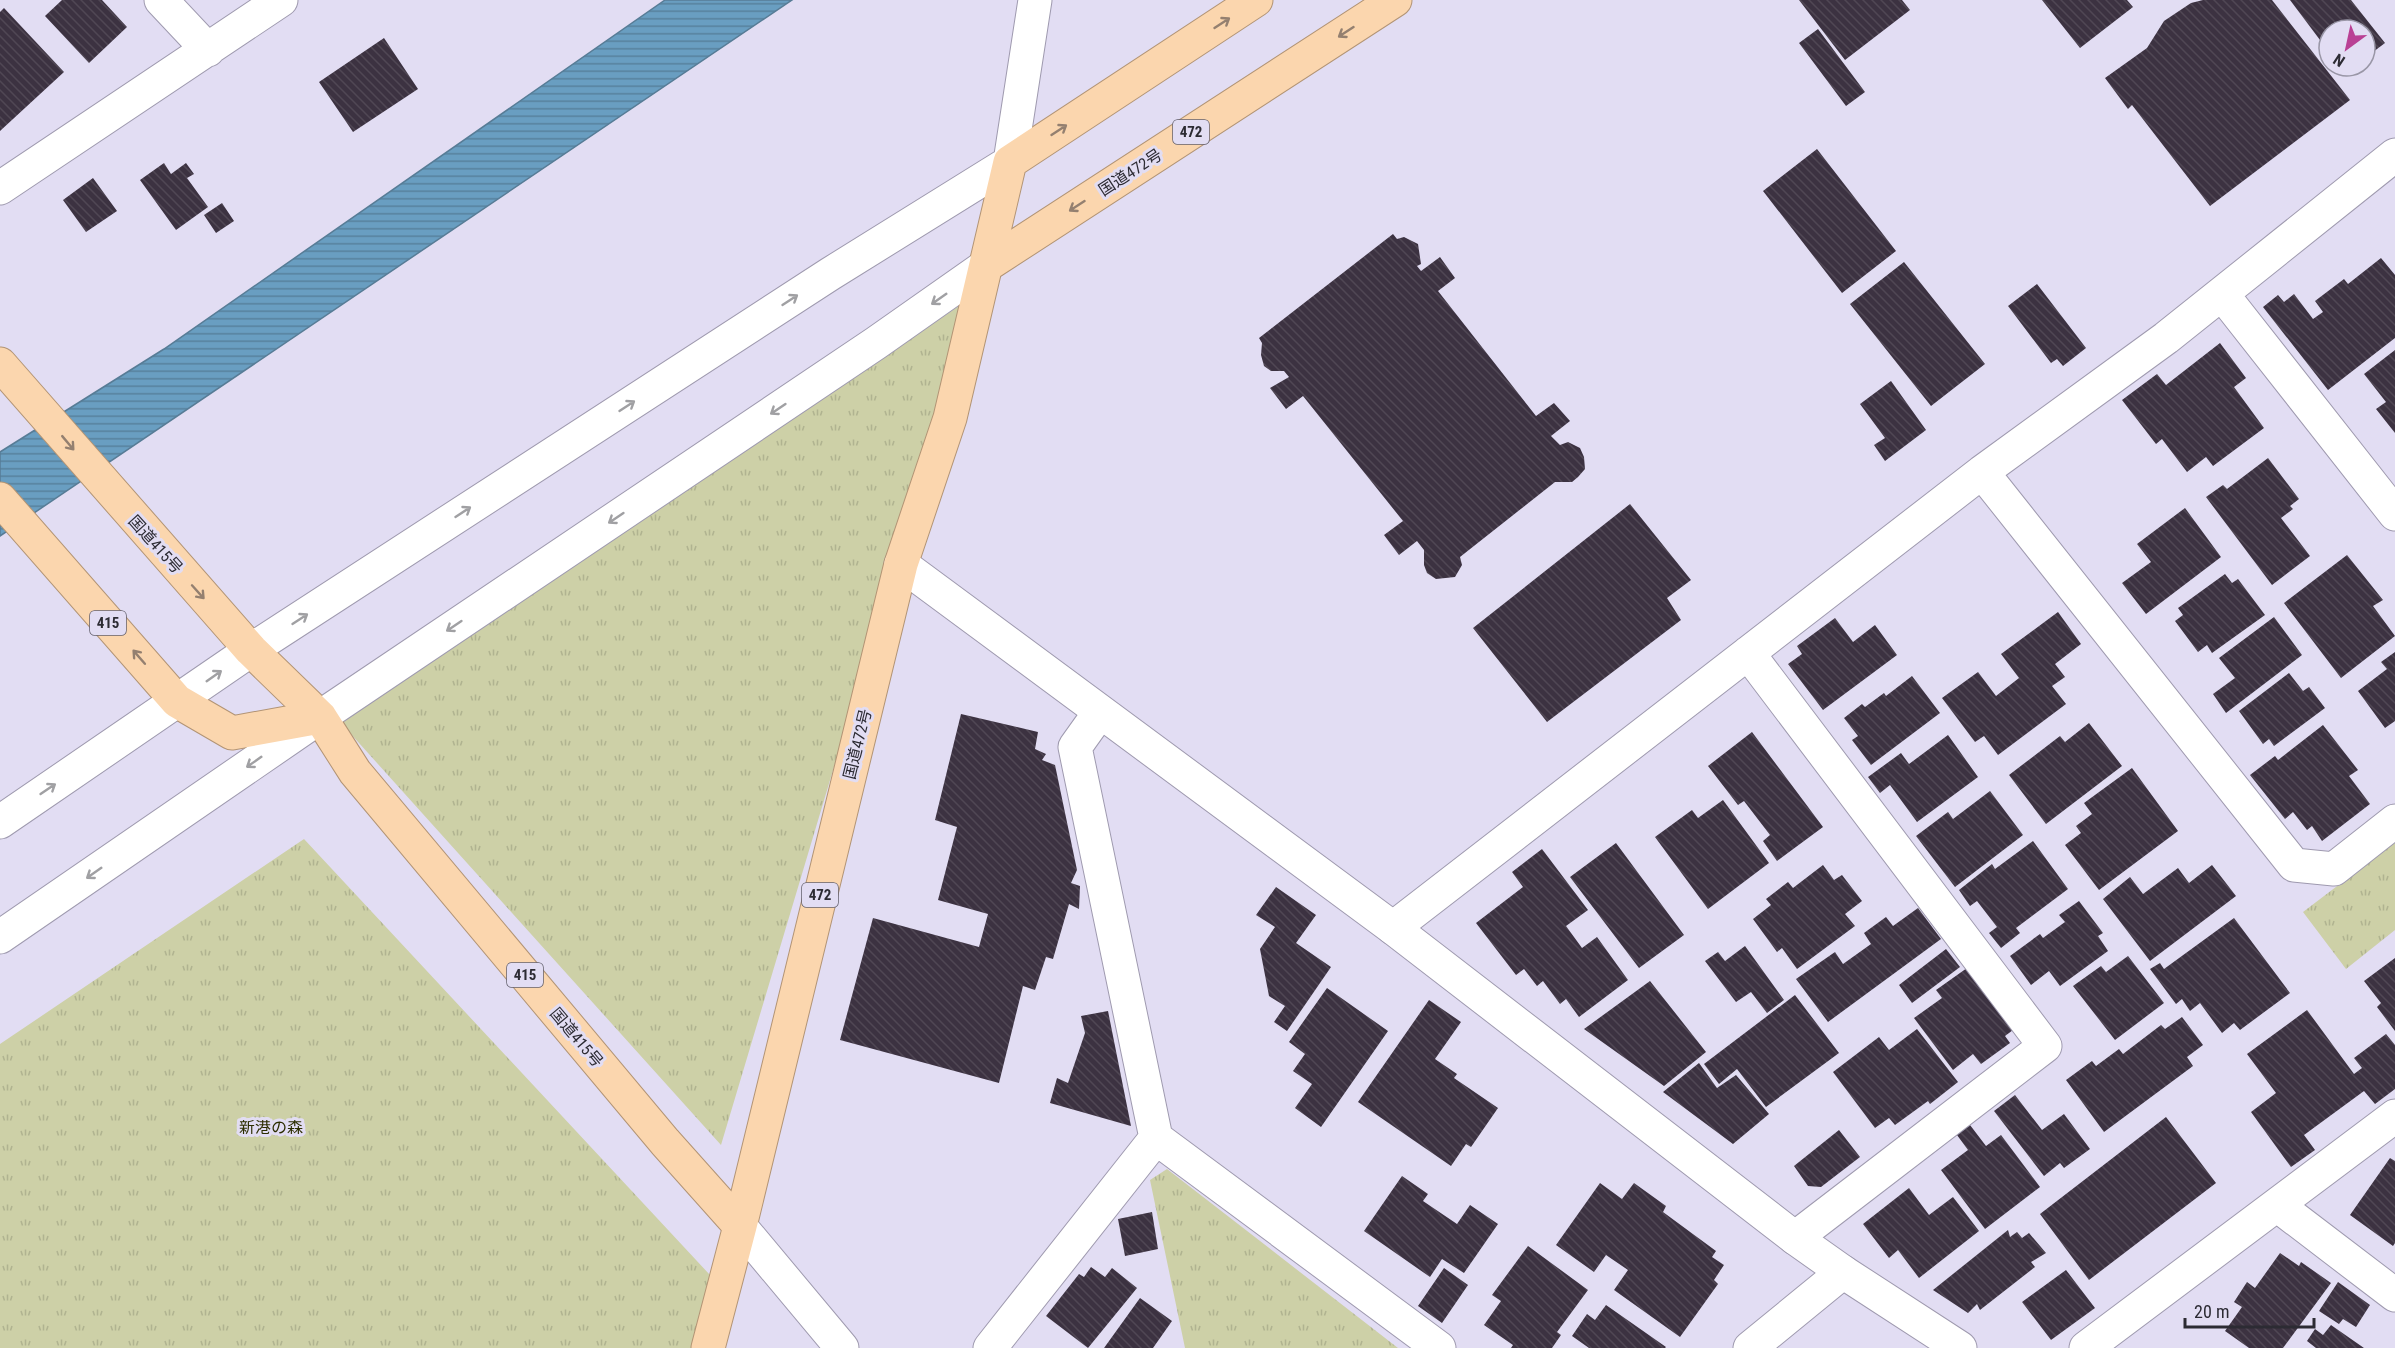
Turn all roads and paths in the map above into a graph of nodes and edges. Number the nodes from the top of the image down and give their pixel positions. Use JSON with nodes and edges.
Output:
{"nodes":[{"id":1,"x":161,"y":0,"type":"edge"},
{"id":2,"x":281,"y":0,"type":"edge"},
{"id":3,"x":1035,"y":0,"type":"edge"},
{"id":4,"x":1256,"y":0,"type":"edge"},
{"id":5,"x":1395,"y":0,"type":"edge"},
{"id":6,"x":208,"y":50,"type":"junction"},
{"id":7,"x":1010,"y":162,"type":"junction"},
{"id":8,"x":2392,"y":163,"type":"edge"},
{"id":9,"x":0,"y":188,"type":"edge"},
{"id":10,"x":987,"y":265,"type":"junction"},
{"id":11,"x":2222,"y":294,"type":"junction"},
{"id":12,"x":0,"y":364,"type":"edge"},
{"id":13,"x":1982,"y":472,"type":"junction"},
{"id":14,"x":0,"y":499,"type":"edge"},
{"id":15,"x":2395,"y":514,"type":"edge"},
{"id":16,"x":901,"y":564,"type":"junction"},
{"id":17,"x":251,"y":650,"type":"junction"},
{"id":18,"x":1748,"y":653,"type":"junction"},
{"id":19,"x":177,"y":701,"type":"junction"},
{"id":20,"x":1100,"y":712,"type":"junction"},
{"id":21,"x":320,"y":717,"type":"junction"},
{"id":22,"x":2395,"y":821,"type":"edge"},
{"id":23,"x":0,"y":822,"type":"edge"},
{"id":24,"x":1393,"y":928,"type":"junction"},
{"id":25,"x":0,"y":938,"type":"edge"},
{"id":26,"x":2395,"y":1116,"type":"edge"},
{"id":27,"x":1156,"y":1138,"type":"junction"},
{"id":28,"x":2277,"y":1205,"type":"junction"},
{"id":29,"x":740,"y":1226,"type":"junction"},
{"id":30,"x":1795,"y":1238,"type":"junction"},
{"id":31,"x":1842,"y":1272,"type":"junction"},
{"id":32,"x":2395,"y":1295,"type":"edge"},
{"id":33,"x":708,"y":1348,"type":"edge"},
{"id":34,"x":842,"y":1348,"type":"edge"},
{"id":35,"x":990,"y":1348,"type":"edge"},
{"id":36,"x":1439,"y":1348,"type":"edge"},
{"id":37,"x":1749,"y":1348,"type":"edge"},
{"id":38,"x":1957,"y":1348,"type":"edge"},
{"id":39,"x":2086,"y":1348,"type":"edge"}],
"edges":[{"from":1,"to":6,"type":"street"},
{"from":2,"to":6,"type":"street"},
{"from":3,"to":7,"type":"street"},
{"from":7,"to":4,"type":"highway","one_way":true},
{"from":5,"to":10,"type":"highway","name":"国道472号","number":"472","one_way":true},
{"from":6,"to":9,"type":"street"},
{"from":7,"to":10,"type":"highway","name":"国道472号","number":"472"},
{"from":17,"to":7,"type":"street","one_way":true},
{"from":8,"to":11,"type":"street"},
{"from":10,"to":16,"type":"highway","name":"国道472号","number":"472"},
{"from":10,"to":21,"type":"street","one_way":true},
{"from":11,"to":13,"type":"street"},
{"from":11,"to":15,"type":"street"},
{"from":12,"to":17,"type":"highway","name":"国道415号","number":"415","one_way":true},
{"from":13,"to":18,"type":"street"},
{"from":13,"to":22,"type":"street"},
{"from":19,"to":14,"type":"highway","number":"415","one_way":true},
{"from":16,"to":20,"type":"street"},
{"from":16,"to":29,"type":"highway","name":"国道472号","number":"472"},
{"from":19,"to":17,"type":"street","one_way":true},
{"from":17,"to":21,"type":"highway","name":"国道415号","number":"415"},
{"from":18,"to":24,"type":"street"},
{"from":18,"to":30,"type":"street"},
{"from":19,"to":21,"type":"highway","number":"415"},
{"from":23,"to":19,"type":"street","one_way":true},
{"from":20,"to":24,"type":"street"},
{"from":20,"to":27,"type":"street"},
{"from":21,"to":25,"type":"street","one_way":true},
{"from":21,"to":29,"type":"highway","name":"国道415号","number":"415"},
{"from":24,"to":30,"type":"street"},
{"from":26,"to":28,"type":"street"},
{"from":27,"to":35,"type":"street"},
{"from":27,"to":36,"type":"street"},
{"from":28,"to":32,"type":"street"},
{"from":28,"to":39,"type":"street"},
{"from":29,"to":33,"type":"highway"},
{"from":29,"to":34,"type":"street"},
{"from":30,"to":31,"type":"street"},
{"from":31,"to":37,"type":"street"},
{"from":31,"to":38,"type":"street"}]}
